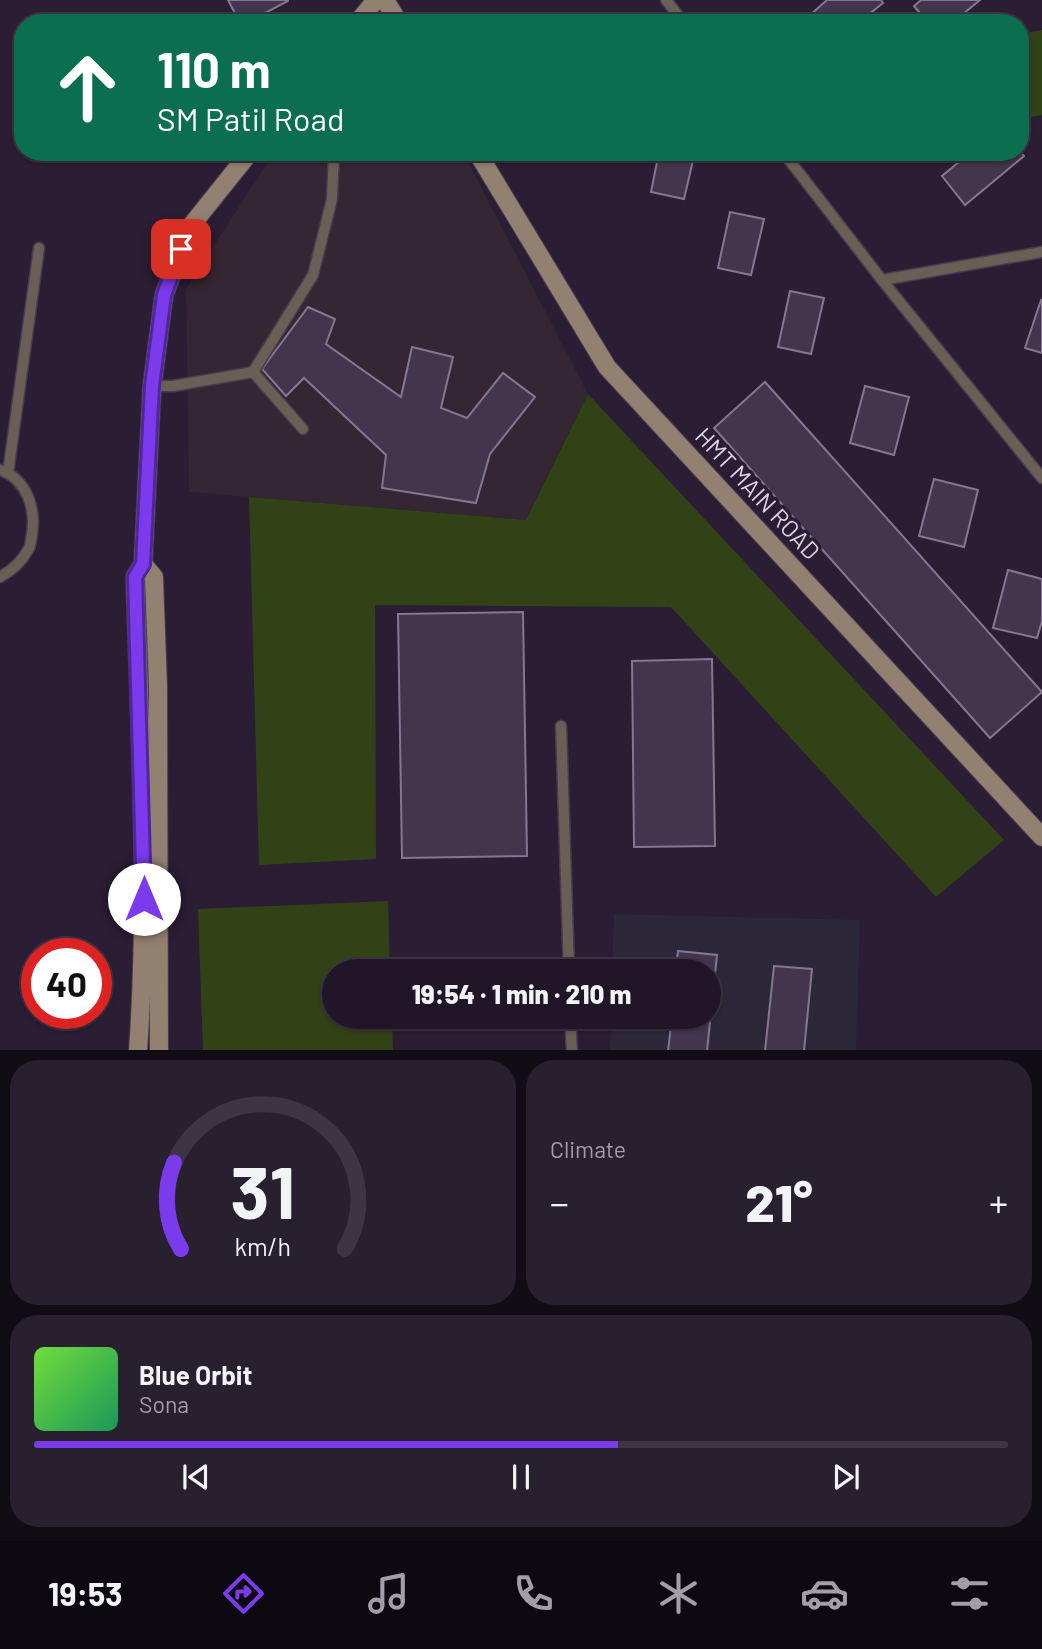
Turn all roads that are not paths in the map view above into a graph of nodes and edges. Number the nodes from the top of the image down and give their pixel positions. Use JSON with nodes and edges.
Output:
{"nodes":[{"id":1,"x":376,"y":0,"type":"edge"},
{"id":2,"x":666,"y":0,"type":"edge"},
{"id":3,"x":364,"y":14,"type":"edge"},
{"id":4,"x":677,"y":14,"type":"edge"},
{"id":5,"x":243,"y":161,"type":"edge"},
{"id":6,"x":334,"y":161,"type":"edge"},
{"id":7,"x":482,"y":161,"type":"edge"},
{"id":8,"x":790,"y":161,"type":"edge"},
{"id":9,"x":40,"y":248,"type":"dead end"},
{"id":10,"x":1042,"y":252,"type":"edge"},
{"id":11,"x":882,"y":280,"type":"junction"},
{"id":12,"x":253,"y":372,"type":"junction"},
{"id":13,"x":152,"y":386,"type":"junction"},
{"id":14,"x":303,"y":429,"type":"dead end"},
{"id":15,"x":4,"y":472,"type":"edge"},
{"id":16,"x":1042,"y":478,"type":"edge"},
{"id":17,"x":143,"y":564,"type":"junction"},
{"id":18,"x":0,"y":577,"type":"edge"},
{"id":19,"x":561,"y":726,"type":"dead end"},
{"id":20,"x":1042,"y":837,"type":"edge"},
{"id":21,"x":569,"y":959,"type":"edge"},
{"id":22,"x":571,"y":1029,"type":"edge"},
{"id":23,"x":138,"y":1050,"type":"edge"},
{"id":24,"x":159,"y":1050,"type":"edge"},
{"id":25,"x":572,"y":1050,"type":"edge"}],
"edges":[{"from":1,"to":3,"type":"street"},
{"from":2,"to":4,"type":"lane"},
{"from":5,"to":13,"type":"street"},
{"from":6,"to":12,"type":"lane"},
{"from":7,"to":20,"type":"street","name":"HMT MAIN ROAD"},
{"from":8,"to":11,"type":"lane"},
{"from":9,"to":15,"type":"lane"},
{"from":10,"to":11,"type":"lane"},
{"from":11,"to":16,"type":"lane"},
{"from":12,"to":13,"type":"lane"},
{"from":12,"to":14,"type":"lane"},
{"from":13,"to":17,"type":"street"},
{"from":15,"to":18,"type":"lane"},
{"from":17,"to":23,"type":"street"},
{"from":17,"to":24,"type":"street"},
{"from":19,"to":21,"type":"lane"},
{"from":22,"to":25,"type":"lane"}]}
